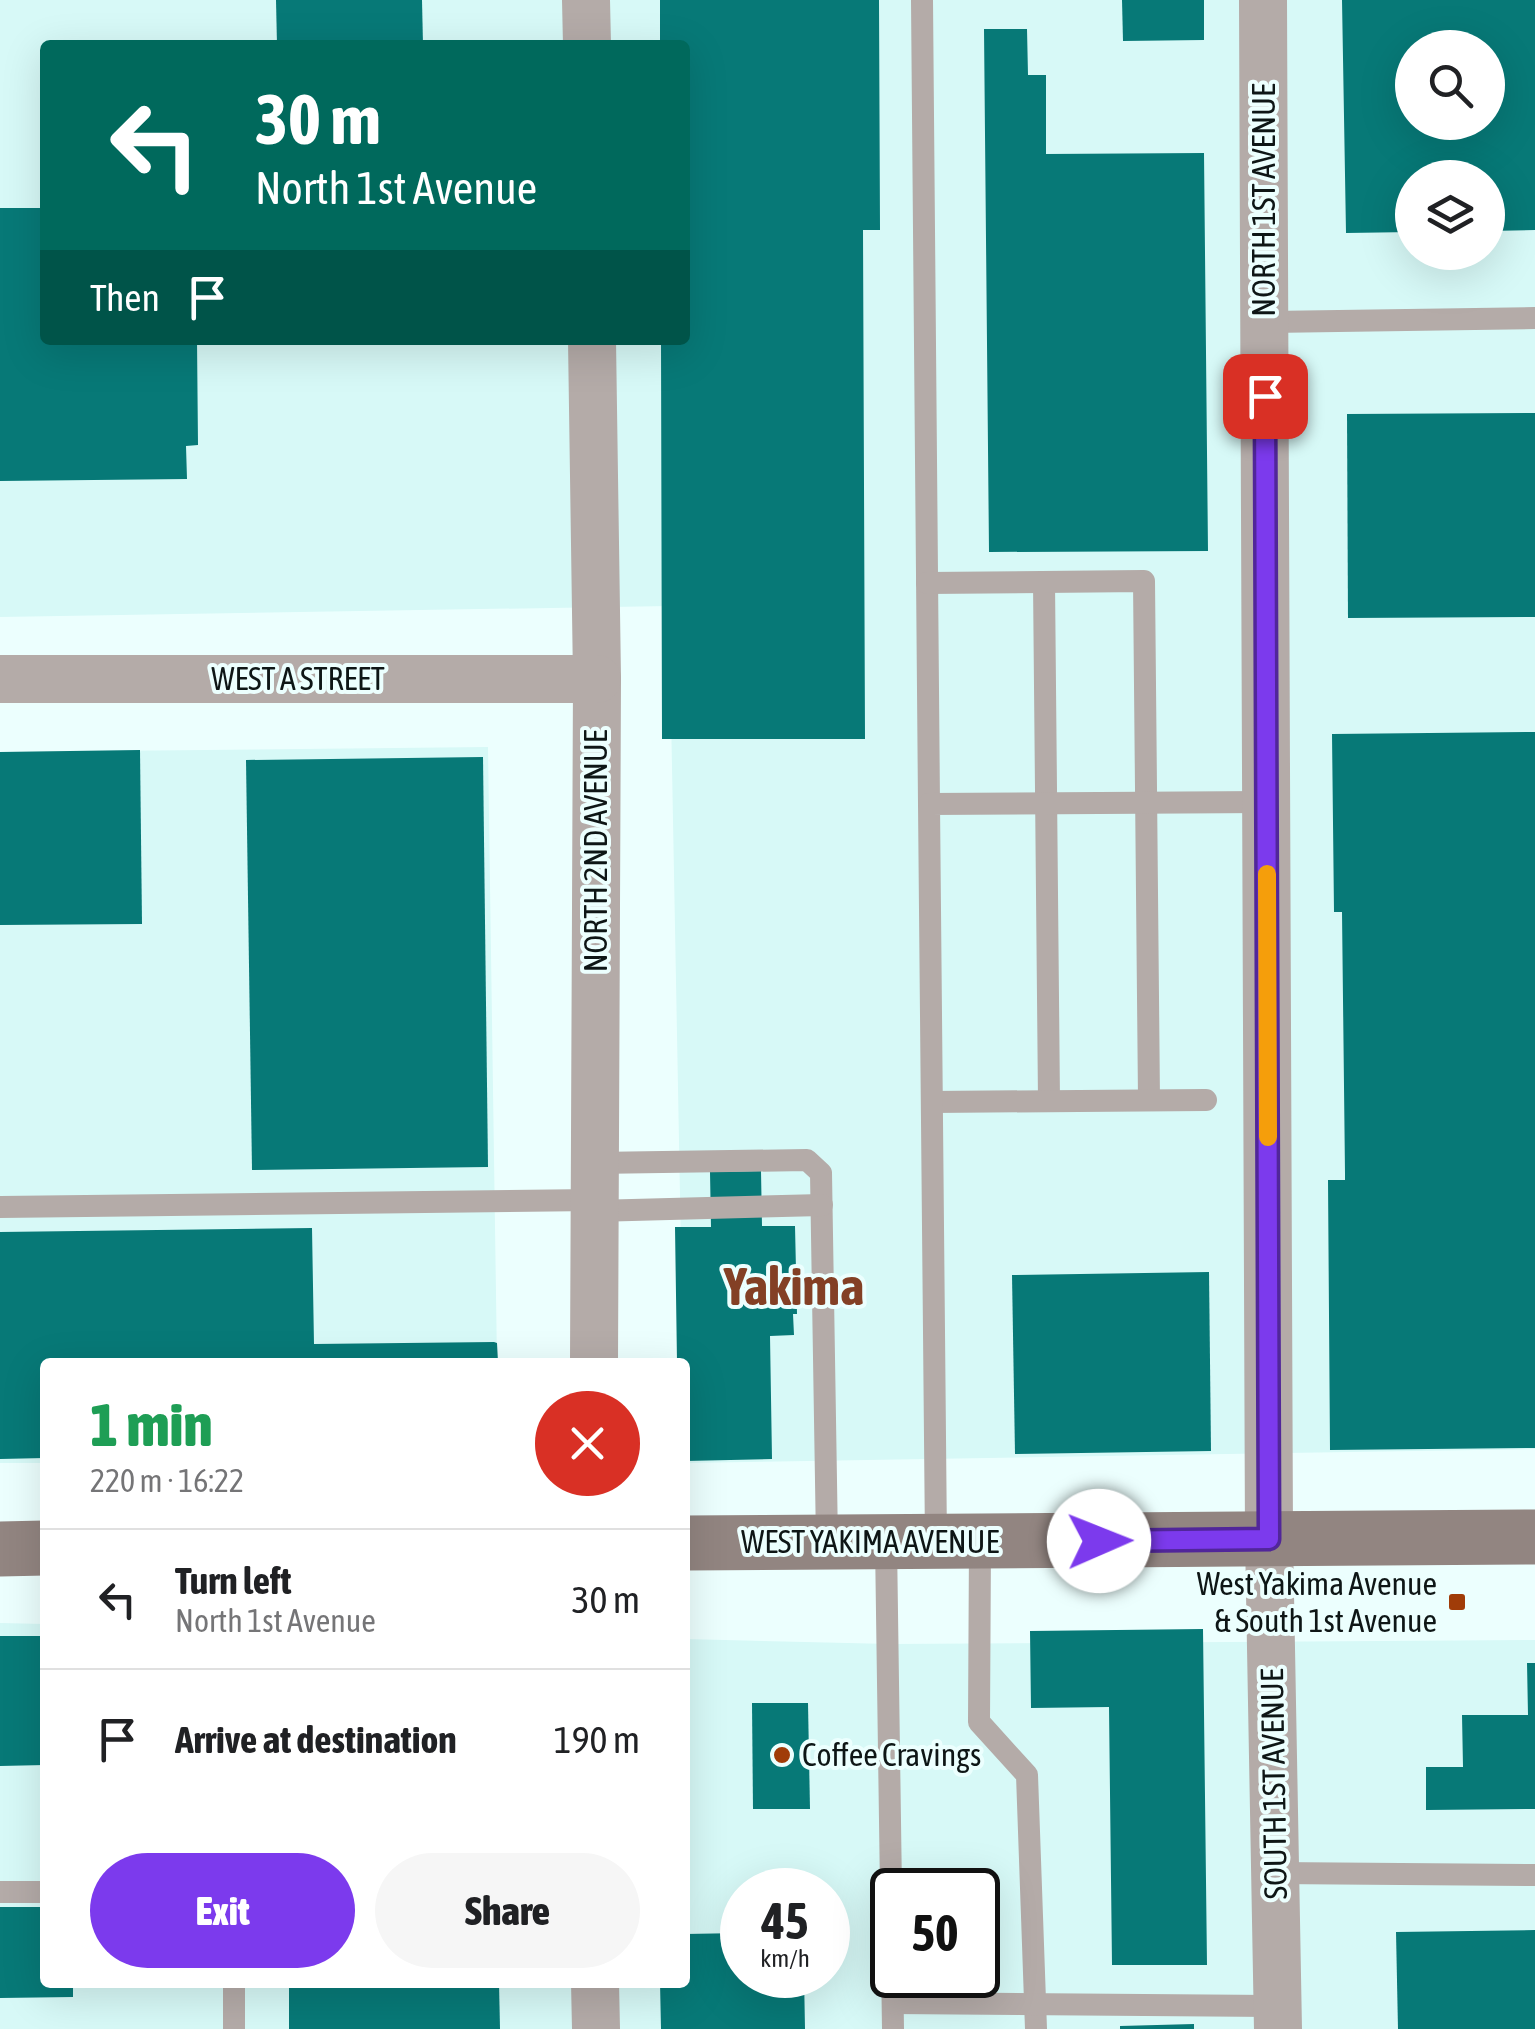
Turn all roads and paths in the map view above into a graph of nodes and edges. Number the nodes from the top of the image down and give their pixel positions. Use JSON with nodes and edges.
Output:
{"nodes":[{"id":1,"x":586,"y":0,"type":"edge"},
{"id":2,"x":922,"y":0,"type":"edge"},
{"id":3,"x":1263,"y":0,"type":"edge"},
{"id":4,"x":587,"y":40,"type":"edge"},
{"id":5,"x":1535,"y":318,"type":"edge"},
{"id":6,"x":1265,"y":322,"type":"junction"},
{"id":7,"x":592,"y":345,"type":"edge"},
{"id":8,"x":1044,"y":582,"type":"junction"},
{"id":9,"x":927,"y":583,"type":"junction"},
{"id":10,"x":0,"y":679,"type":"edge"},
{"id":11,"x":597,"y":679,"type":"junction"},
{"id":12,"x":1146,"y":802,"type":"junction"},
{"id":13,"x":1266,"y":802,"type":"junction"},
{"id":14,"x":929,"y":804,"type":"junction"},
{"id":15,"x":1046,"y":804,"type":"junction"},
{"id":16,"x":1149,"y":1100,"type":"junction"},
{"id":17,"x":1206,"y":1100,"type":"dead end"},
{"id":18,"x":1049,"y":1101,"type":"junction"},
{"id":19,"x":932,"y":1102,"type":"junction"},
{"id":20,"x":594,"y":1191,"type":"junction"},
{"id":21,"x":822,"y":1206,"type":"junction"},
{"id":22,"x":0,"y":1207,"type":"edge"},
{"id":23,"x":594,"y":1358,"type":"edge"},
{"id":24,"x":1535,"y":1537,"type":"edge"},
{"id":25,"x":1269,"y":1539,"type":"junction"},
{"id":26,"x":826,"y":1543,"type":"junction"},
{"id":27,"x":934,"y":1543,"type":"junction"},
{"id":28,"x":690,"y":1544,"type":"edge"},
{"id":29,"x":40,"y":1548,"type":"edge"},
{"id":30,"x":0,"y":1549,"type":"edge"},
{"id":31,"x":1275,"y":1873,"type":"junction"},
{"id":32,"x":1535,"y":1875,"type":"edge"},
{"id":33,"x":0,"y":1892,"type":"edge"},
{"id":34,"x":40,"y":1892,"type":"edge"},
{"id":35,"x":234,"y":1988,"type":"edge"},
{"id":36,"x":595,"y":1988,"type":"edge"},
{"id":37,"x":893,"y":2004,"type":"junction"},
{"id":38,"x":1035,"y":2004,"type":"junction"},
{"id":39,"x":1278,"y":2018,"type":"edge"},
{"id":40,"x":234,"y":2029,"type":"edge"},
{"id":41,"x":596,"y":2029,"type":"edge"},
{"id":42,"x":893,"y":2029,"type":"edge"},
{"id":43,"x":1036,"y":2029,"type":"edge"}],
"edges":[{"from":1,"to":4,"type":"street"},
{"from":2,"to":9,"type":"lane"},
{"from":3,"to":6,"type":"street","name":"NORTH 1ST AVENUE"},
{"from":5,"to":6,"type":"lane"},
{"from":6,"to":13,"type":"street","name":"NORTH 1ST AVENUE"},
{"from":7,"to":11,"type":"street","name":"NORTH 2ND AVENUE"},
{"from":8,"to":9,"type":"lane"},
{"from":8,"to":12,"type":"lane"},
{"from":8,"to":15,"type":"lane"},
{"from":9,"to":14,"type":"lane"},
{"from":10,"to":11,"type":"street","name":"WEST A STREET"},
{"from":11,"to":20,"type":"street","name":"NORTH 2ND AVENUE"},
{"from":12,"to":13,"type":"lane"},
{"from":12,"to":15,"type":"lane"},
{"from":12,"to":16,"type":"lane"},
{"from":13,"to":25,"type":"street","name":"NORTH 1ST AVENUE"},
{"from":14,"to":15,"type":"lane"},
{"from":14,"to":19,"type":"lane"},
{"from":15,"to":18,"type":"lane"},
{"from":16,"to":17,"type":"lane"},
{"from":16,"to":18,"type":"lane"},
{"from":18,"to":19,"type":"lane"},
{"from":19,"to":27,"type":"lane"},
{"from":20,"to":21,"type":"lane"},
{"from":20,"to":21,"type":"lane"},
{"from":20,"to":22,"type":"lane"},
{"from":20,"to":23,"type":"street","name":"NORTH 2ND AVENUE"},
{"from":21,"to":26,"type":"lane"},
{"from":24,"to":25,"type":"main road","name":"WEST YAKIMA AVENUE"},
{"from":25,"to":27,"type":"main road","name":"WEST YAKIMA AVENUE"},
{"from":25,"to":31,"type":"street","name":"SOUTH 1ST AVENUE"},
{"from":26,"to":27,"type":"main road","name":"WEST YAKIMA AVENUE"},
{"from":26,"to":28,"type":"main road","name":"WEST YAKIMA AVENUE"},
{"from":27,"to":37,"type":"lane"},
{"from":27,"to":38,"type":"lane"},
{"from":29,"to":30,"type":"main road"},
{"from":31,"to":32,"type":"lane"},
{"from":31,"to":39,"type":"street","name":"SOUTH 1ST AVENUE"},
{"from":33,"to":34,"type":"lane"},
{"from":35,"to":40,"type":"lane"},
{"from":36,"to":41,"type":"street"},
{"from":37,"to":38,"type":"lane"},
{"from":37,"to":42,"type":"lane"},
{"from":38,"to":39,"type":"lane"},
{"from":38,"to":43,"type":"lane"}]}
